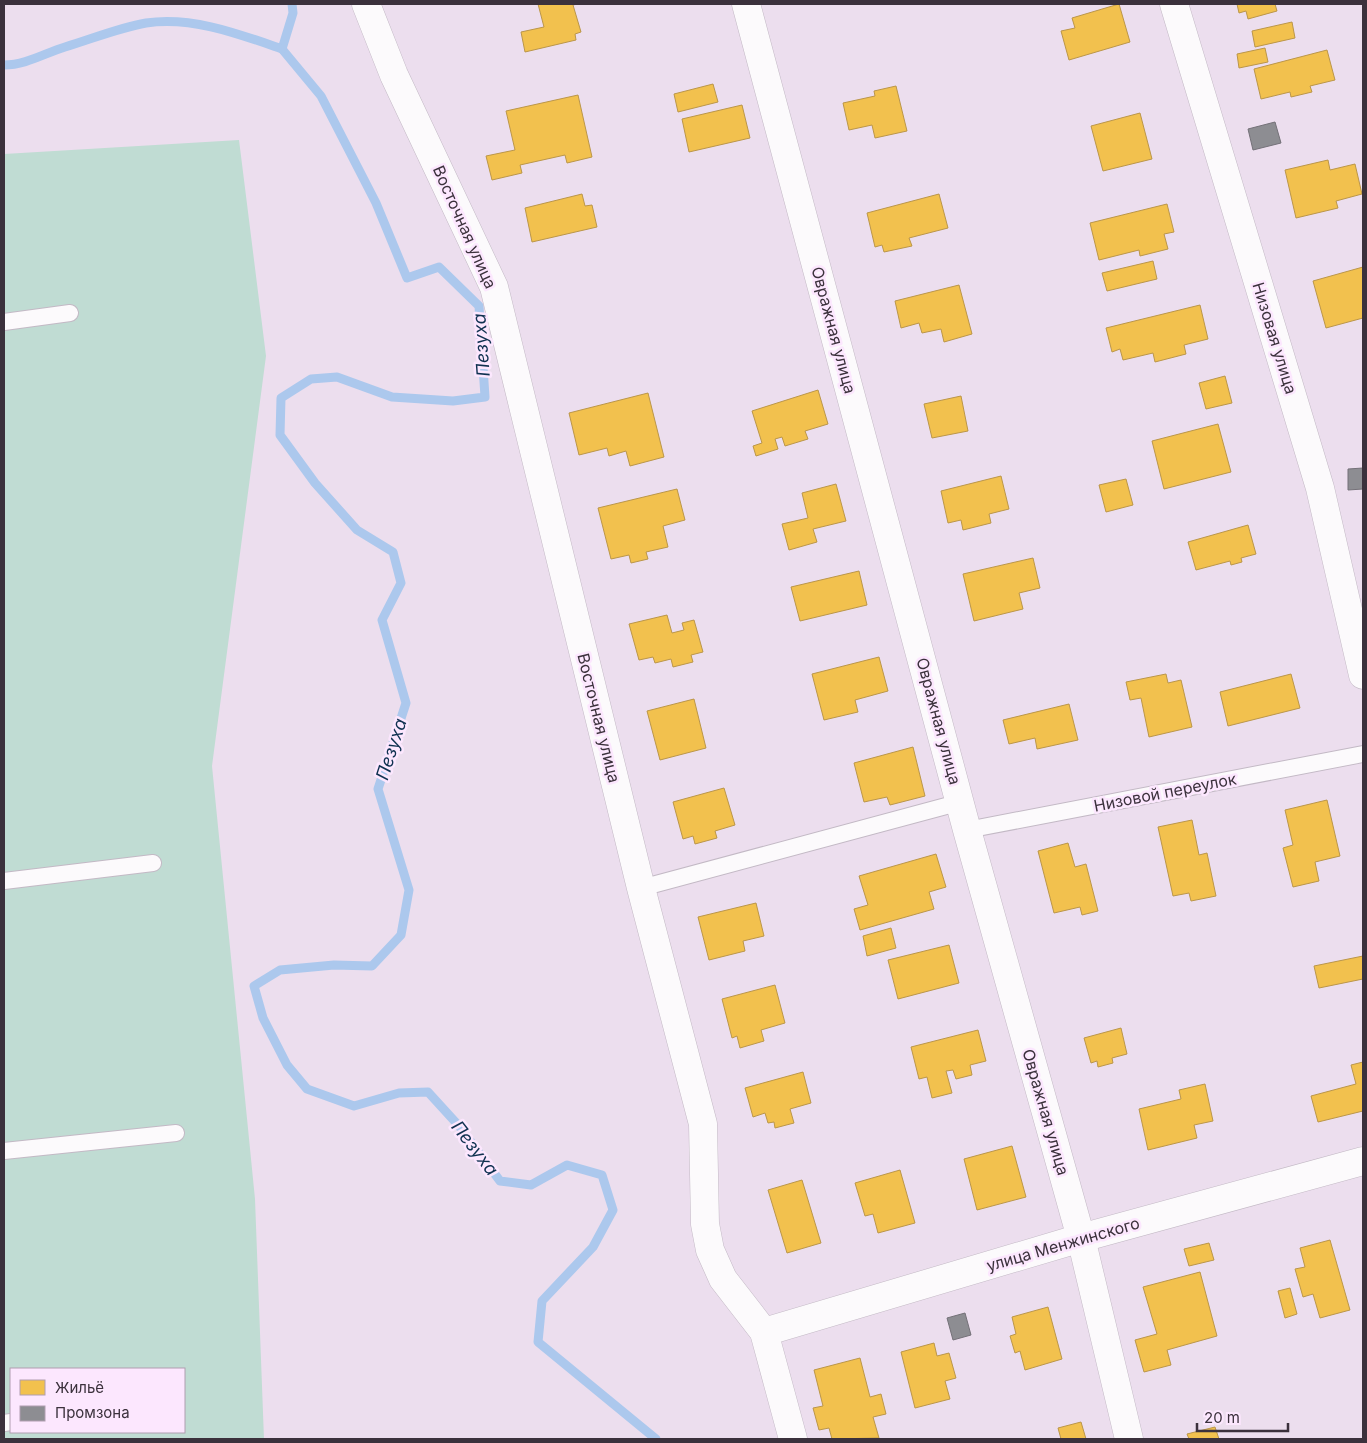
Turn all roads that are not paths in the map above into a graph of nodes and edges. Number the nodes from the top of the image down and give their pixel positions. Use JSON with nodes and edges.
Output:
{"nodes":[{"id":1,"x":366,"y":4,"type":"edge"},
{"id":2,"x":746,"y":4,"type":"edge"},
{"id":3,"x":1174,"y":4,"type":"edge"},
{"id":4,"x":70,"y":313,"type":"dead end"},
{"id":5,"x":4,"y":322,"type":"edge"},
{"id":6,"x":1363,"y":675,"type":"edge"},
{"id":7,"x":1363,"y":754,"type":"edge"},
{"id":8,"x":961,"y":802,"type":"junction"},
{"id":9,"x":967,"y":830,"type":"junction"},
{"id":10,"x":153,"y":863,"type":"dead end"},
{"id":11,"x":4,"y":881,"type":"edge"},
{"id":12,"x":641,"y":888,"type":"junction"},
{"id":13,"x":176,"y":1132,"type":"dead end"},
{"id":14,"x":4,"y":1151,"type":"edge"},
{"id":15,"x":1363,"y":1161,"type":"edge"},
{"id":16,"x":1081,"y":1238,"type":"junction"},
{"id":17,"x":764,"y":1332,"type":"junction"},
{"id":18,"x":793,"y":1439,"type":"edge"},
{"id":19,"x":1129,"y":1439,"type":"edge"}],
"edges":[{"from":1,"to":12,"type":"street","name":"Восточная улица"},
{"from":2,"to":8,"type":"street","name":"Овражная улица"},
{"from":3,"to":6,"type":"street","name":"Низовая улица"},
{"from":4,"to":5,"type":"lane"},
{"from":7,"to":9,"type":"lane","name":"Низовой переулок"},
{"from":8,"to":9,"type":"street","name":"Овражная улица"},
{"from":8,"to":12,"type":"lane"},
{"from":9,"to":16,"type":"street","name":"Овражная улица"},
{"from":10,"to":11,"type":"lane"},
{"from":12,"to":17,"type":"street","name":"Восточная улица"},
{"from":13,"to":14,"type":"lane"},
{"from":15,"to":16,"type":"street","name":"улица Менжинского"},
{"from":16,"to":17,"type":"street","name":"улица Менжинского"},
{"from":16,"to":19,"type":"street","name":"Овражная улица"},
{"from":17,"to":18,"type":"street","name":"Восточная улица"}]}
